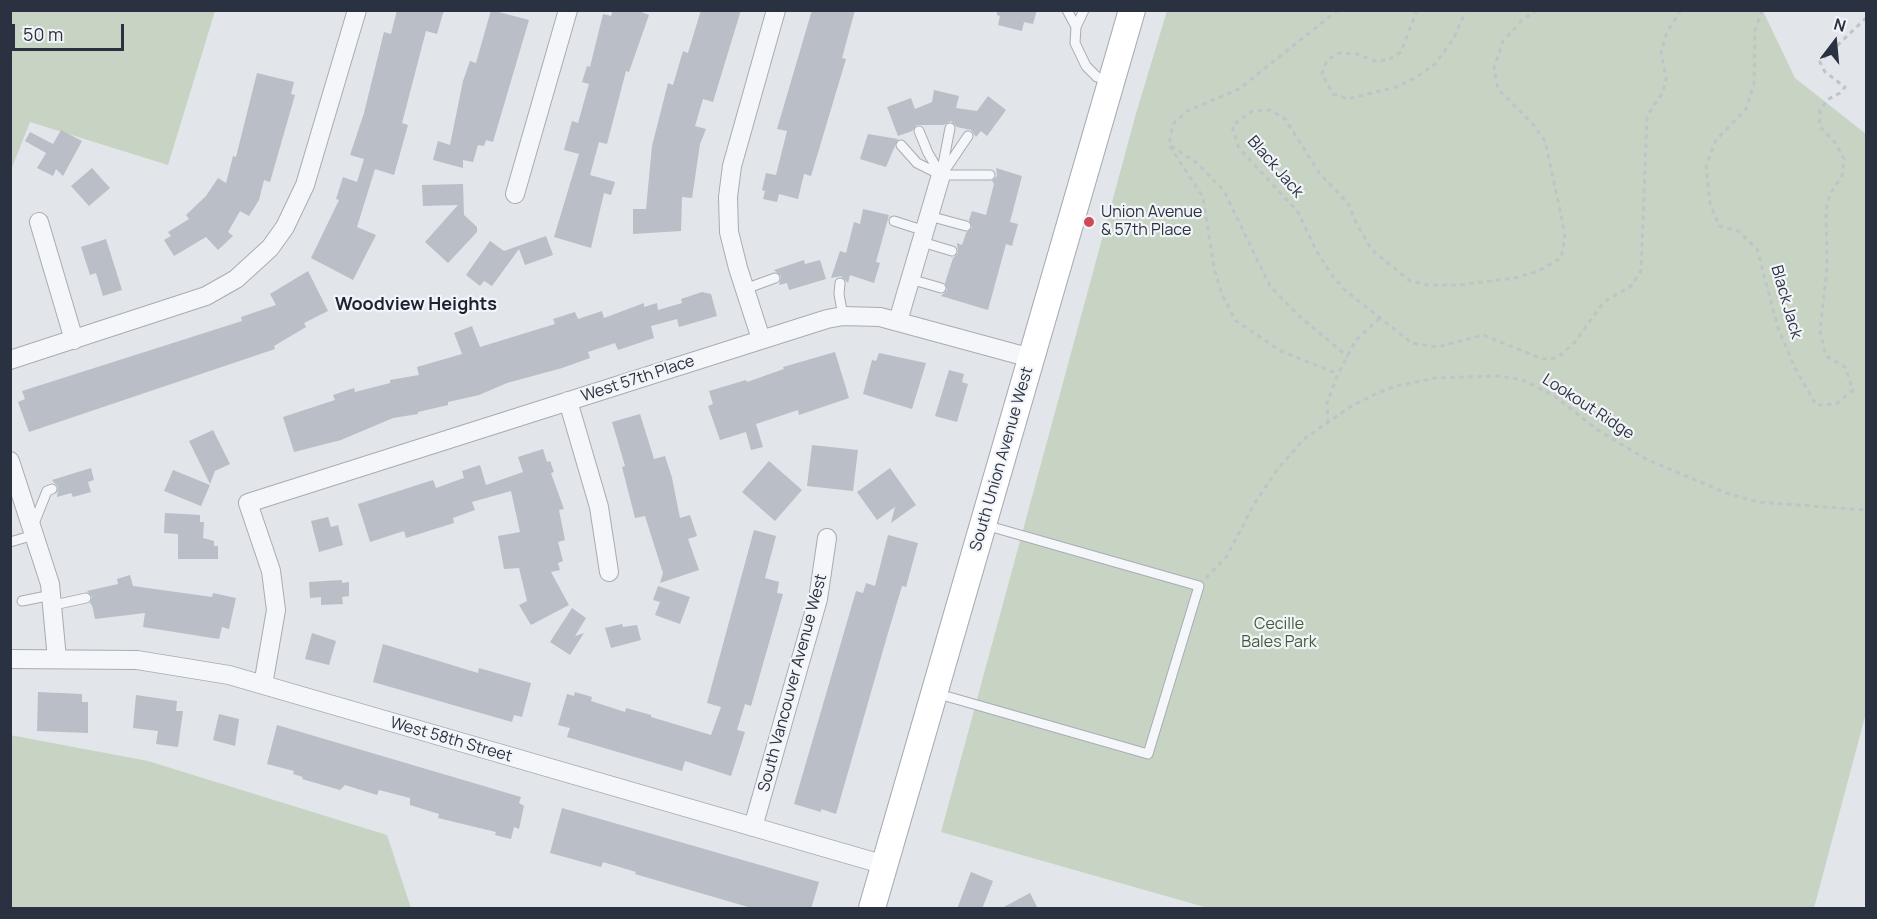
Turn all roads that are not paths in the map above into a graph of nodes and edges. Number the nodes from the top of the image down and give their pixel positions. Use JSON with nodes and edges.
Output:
{"nodes":[{"id":1,"x":357,"y":10,"type":"edge"},
{"id":2,"x":568,"y":10,"type":"edge"},
{"id":3,"x":777,"y":10,"type":"edge"},
{"id":4,"x":1068,"y":10,"type":"edge"},
{"id":5,"x":1084,"y":10,"type":"edge"},
{"id":6,"x":1132,"y":10,"type":"edge"},
{"id":7,"x":1076,"y":27,"type":"junction"},
{"id":8,"x":1112,"y":80,"type":"junction"},
{"id":9,"x":950,"y":128,"type":"dead end"},
{"id":10,"x":920,"y":131,"type":"dead end"},
{"id":11,"x":969,"y":136,"type":"dead end"},
{"id":12,"x":901,"y":145,"type":"dead end"},
{"id":13,"x":941,"y":175,"type":"junction"},
{"id":14,"x":990,"y":175,"type":"dead end"},
{"id":15,"x":515,"y":194,"type":"dead end"},
{"id":16,"x":894,"y":221,"type":"dead end"},
{"id":17,"x":39,"y":222,"type":"dead end"},
{"id":18,"x":966,"y":226,"type":"dead end"},
{"id":19,"x":925,"y":230,"type":"junction"},
{"id":20,"x":952,"y":250,"type":"dead end"},
{"id":21,"x":775,"y":278,"type":"dead end"},
{"id":22,"x":910,"y":279,"type":"junction"},
{"id":23,"x":840,"y":283,"type":"dead end"},
{"id":24,"x":941,"y":288,"type":"dead end"},
{"id":25,"x":745,"y":289,"type":"junction"},
{"id":26,"x":843,"y":316,"type":"junction"},
{"id":27,"x":898,"y":321,"type":"junction"},
{"id":28,"x":760,"y":339,"type":"junction"},
{"id":29,"x":74,"y":340,"type":"junction"},
{"id":30,"x":1031,"y":358,"type":"junction"},
{"id":31,"x":10,"y":360,"type":"edge"},
{"id":32,"x":568,"y":401,"type":"junction"},
{"id":33,"x":10,"y":461,"type":"edge"},
{"id":34,"x":52,"y":489,"type":"dead end"},
{"id":35,"x":16,"y":496,"type":"edge"},
{"id":36,"x":983,"y":525,"type":"junction"},
{"id":37,"x":33,"y":531,"type":"junction"},
{"id":38,"x":827,"y":538,"type":"dead end"},
{"id":39,"x":10,"y":542,"type":"edge"},
{"id":40,"x":609,"y":572,"type":"dead end"},
{"id":41,"x":86,"y":598,"type":"dead end"},
{"id":42,"x":53,"y":600,"type":"junction"},
{"id":43,"x":22,"y":601,"type":"dead end"},
{"id":44,"x":10,"y":659,"type":"edge"},
{"id":45,"x":57,"y":659,"type":"junction"},
{"id":46,"x":263,"y":686,"type":"junction"},
{"id":47,"x":935,"y":693,"type":"junction"},
{"id":48,"x":753,"y":827,"type":"junction"},
{"id":49,"x":885,"y":865,"type":"junction"},
{"id":50,"x":872,"y":909,"type":"edge"}],
"edges":[{"from":1,"to":29,"type":"street"},
{"from":2,"to":15,"type":"street"},
{"from":3,"to":25,"type":"street"},
{"from":4,"to":7,"type":"lane"},
{"from":5,"to":7,"type":"lane"},
{"from":6,"to":8,"type":"street","name":"South Union Avenue West"},
{"from":7,"to":8,"type":"lane"},
{"from":8,"to":30,"type":"street","name":"South Union Avenue West"},
{"from":9,"to":13,"type":"lane"},
{"from":10,"to":13,"type":"lane"},
{"from":11,"to":13,"type":"lane"},
{"from":12,"to":13,"type":"lane"},
{"from":13,"to":14,"type":"lane"},
{"from":13,"to":19,"type":"street"},
{"from":16,"to":19,"type":"lane"},
{"from":17,"to":29,"type":"street"},
{"from":18,"to":19,"type":"lane"},
{"from":19,"to":20,"type":"lane"},
{"from":19,"to":22,"type":"street"},
{"from":21,"to":25,"type":"lane"},
{"from":22,"to":24,"type":"lane"},
{"from":22,"to":27,"type":"street"},
{"from":23,"to":26,"type":"lane"},
{"from":25,"to":28,"type":"street"},
{"from":26,"to":27,"type":"street","name":"West 57th Place"},
{"from":26,"to":28,"type":"street","name":"West 57th Place"},
{"from":27,"to":30,"type":"street","name":"West 57th Place"},
{"from":28,"to":32,"type":"street","name":"West 57th Place"},
{"from":29,"to":31,"type":"street"},
{"from":30,"to":36,"type":"street","name":"South Union Avenue West"},
{"from":32,"to":40,"type":"street"},
{"from":32,"to":46,"type":"street","name":"West 57th Place"},
{"from":33,"to":35,"type":"street"},
{"from":34,"to":37,"type":"lane"},
{"from":35,"to":37,"type":"street"},
{"from":36,"to":47,"type":"street","name":"South Union Avenue West"},
{"from":36,"to":47,"type":"lane"},
{"from":37,"to":39,"type":"lane"},
{"from":37,"to":42,"type":"street"},
{"from":38,"to":48,"type":"street","name":"South Vancouver Avenue West"},
{"from":41,"to":42,"type":"lane"},
{"from":42,"to":43,"type":"lane"},
{"from":42,"to":45,"type":"street"},
{"from":44,"to":45,"type":"street","name":"West 58th Street"},
{"from":45,"to":46,"type":"street","name":"West 58th Street"},
{"from":46,"to":48,"type":"street","name":"West 58th Street"},
{"from":47,"to":49,"type":"street","name":"South Union Avenue West"},
{"from":48,"to":49,"type":"street","name":"West 58th Street"},
{"from":49,"to":50,"type":"street","name":"South Union Avenue West"}]}
